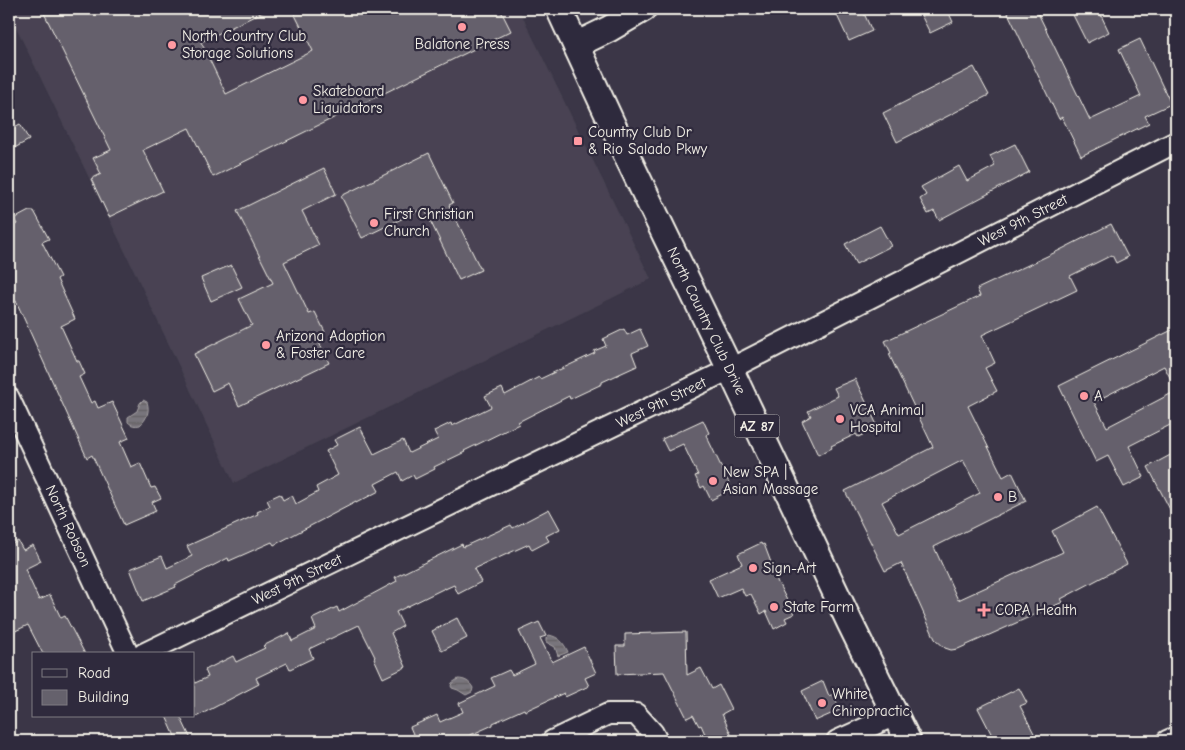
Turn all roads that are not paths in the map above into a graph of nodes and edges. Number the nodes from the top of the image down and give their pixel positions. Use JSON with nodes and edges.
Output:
{"nodes":[{"id":1,"x":559,"y":9,"type":"edge"},
{"id":2,"x":643,"y":9,"type":"edge"},
{"id":3,"x":576,"y":45,"type":"junction"},
{"id":4,"x":1176,"y":142,"type":"edge"},
{"id":5,"x":730,"y":369,"type":"junction"},
{"id":6,"x":9,"y":398,"type":"edge"},
{"id":7,"x":127,"y":652,"type":"edge"},
{"id":8,"x":147,"y":652,"type":"edge"},
{"id":9,"x":895,"y":715,"type":"junction"},
{"id":10,"x":1176,"y":737,"type":"edge"},
{"id":11,"x":552,"y":741,"type":"edge"},
{"id":12,"x":657,"y":741,"type":"edge"},
{"id":13,"x":837,"y":741,"type":"edge"},
{"id":14,"x":908,"y":741,"type":"edge"},
{"id":15,"x":1167,"y":741,"type":"edge"}],
"edges":[{"from":1,"to":3,"type":"main road","name":"North Country Club Drive","number":"AZ 87"},
{"from":2,"to":3,"type":"main road"},
{"from":3,"to":5,"type":"main road","name":"North Country Club Drive","number":"AZ 87"},
{"from":4,"to":5,"type":"street","name":"West 9th Street"},
{"from":5,"to":8,"type":"street","name":"West 9th Street"},
{"from":5,"to":9,"type":"main road","name":"North Country Club Drive","number":"AZ 87"},
{"from":6,"to":7,"type":"street","name":"North Robson"},
{"from":9,"to":13,"type":"street"},
{"from":9,"to":14,"type":"main road","name":"North Country Club Drive","number":"AZ 87"},
{"from":10,"to":15,"type":"street"},
{"from":11,"to":12,"type":"street"}]}
